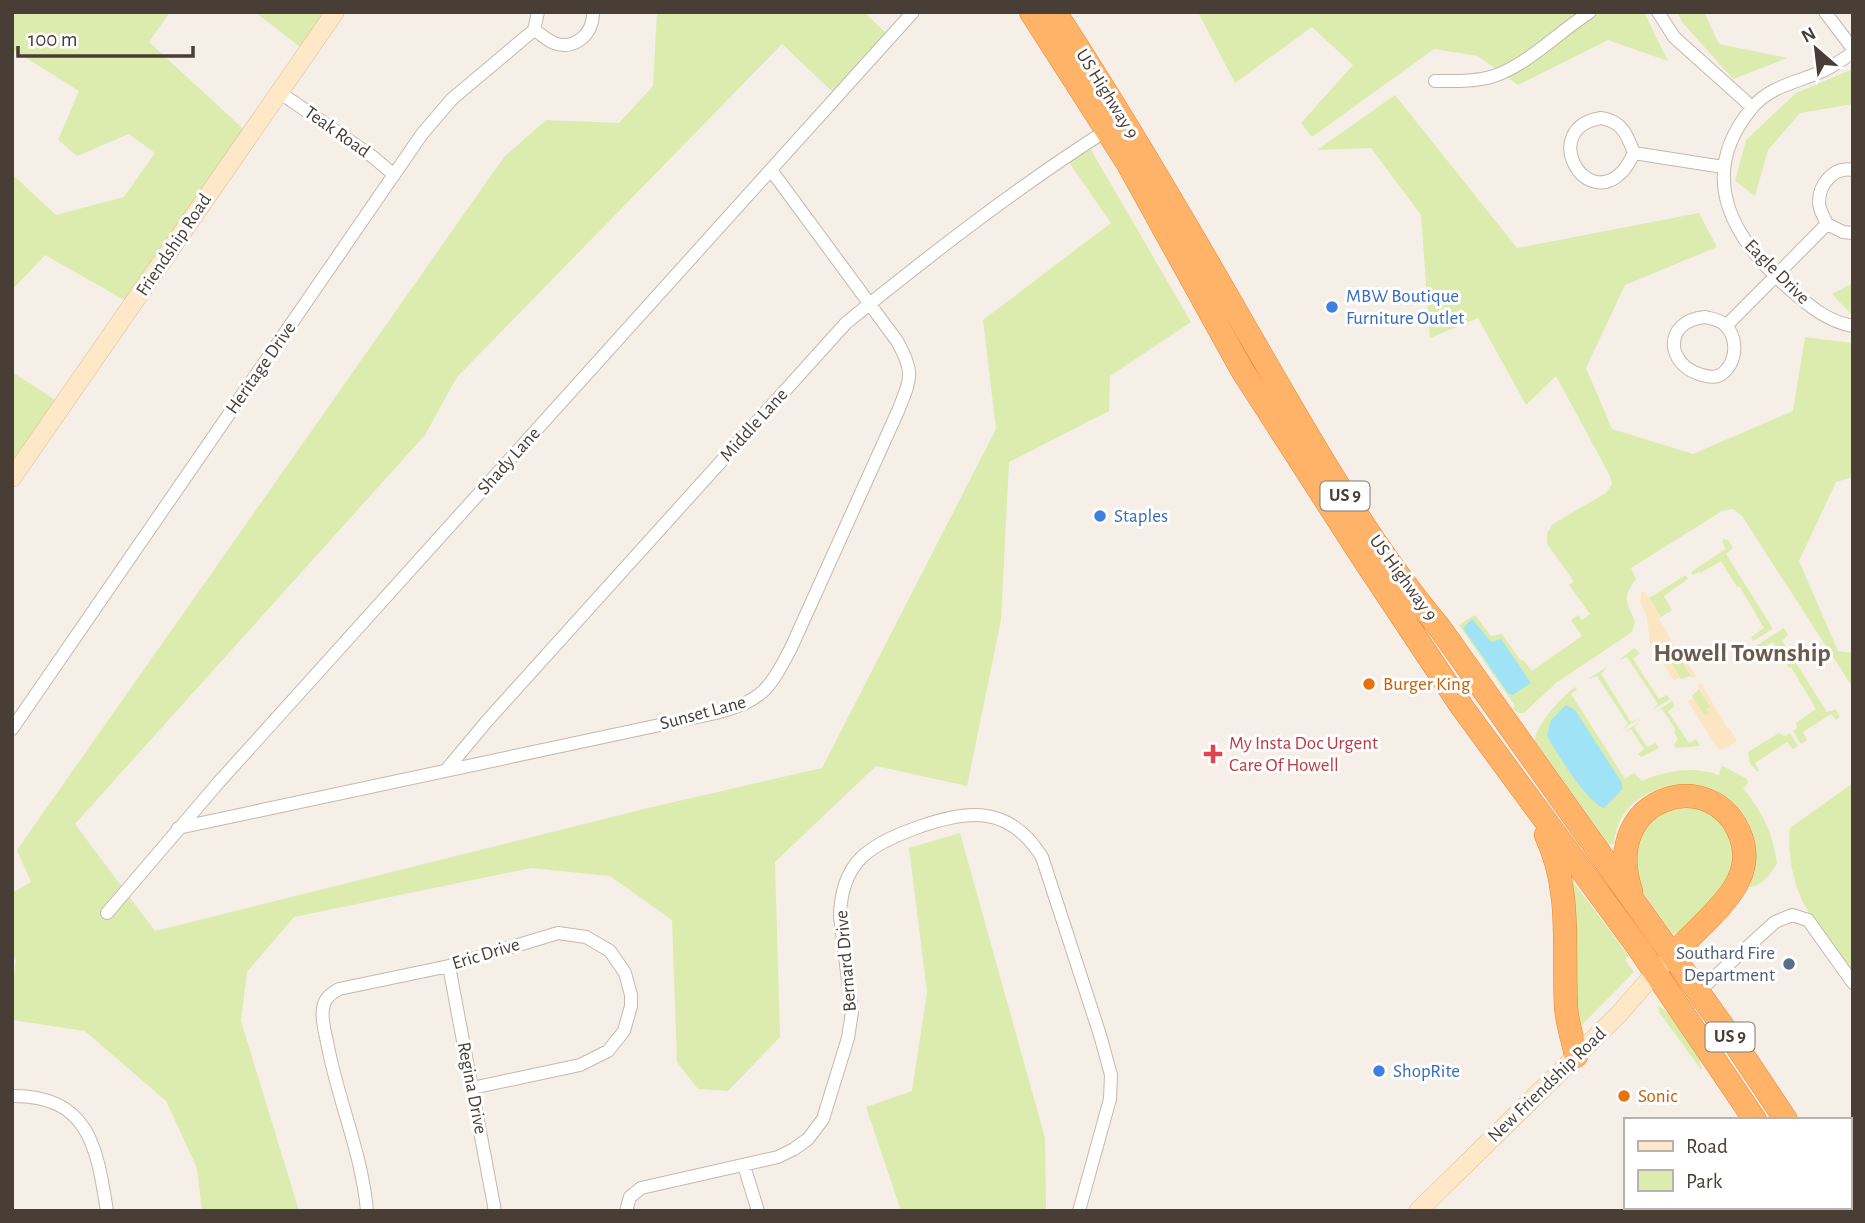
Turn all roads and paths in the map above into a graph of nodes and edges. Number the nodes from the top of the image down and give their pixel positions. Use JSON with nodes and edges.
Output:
{"nodes":[{"id":1,"x":335,"y":12,"type":"edge"},
{"id":2,"x":538,"y":12,"type":"edge"},
{"id":3,"x":593,"y":12,"type":"edge"},
{"id":4,"x":913,"y":12,"type":"edge"},
{"id":5,"x":1031,"y":12,"type":"edge"},
{"id":6,"x":1055,"y":12,"type":"edge"},
{"id":7,"x":1590,"y":12,"type":"edge"},
{"id":8,"x":1658,"y":12,"type":"edge"},
{"id":9,"x":1825,"y":12,"type":"edge"},
{"id":10,"x":534,"y":30,"type":"junction"},
{"id":11,"x":1853,"y":51,"type":"edge"},
{"id":12,"x":1435,"y":81,"type":"dead end"},
{"id":13,"x":279,"y":92,"type":"junction"},
{"id":14,"x":1752,"y":107,"type":"junction"},
{"id":15,"x":1107,"y":130,"type":"junction"},
{"id":16,"x":1634,"y":153,"type":"junction"},
{"id":17,"x":1723,"y":167,"type":"junction"},
{"id":18,"x":771,"y":170,"type":"junction"},
{"id":19,"x":1853,"y":170,"type":"edge"},
{"id":20,"x":393,"y":174,"type":"junction"},
{"id":21,"x":1827,"y":224,"type":"junction"},
{"id":22,"x":1853,"y":233,"type":"edge"},
{"id":23,"x":1776,"y":276,"type":"junction"},
{"id":24,"x":869,"y":304,"type":"junction"},
{"id":25,"x":1726,"y":326,"type":"junction"},
{"id":26,"x":1853,"y":327,"type":"edge"},
{"id":27,"x":12,"y":478,"type":"edge"},
{"id":28,"x":12,"y":729,"type":"edge"},
{"id":29,"x":447,"y":770,"type":"junction"},
{"id":30,"x":1531,"y":803,"type":"junction"},
{"id":31,"x":178,"y":828,"type":"junction"},
{"id":32,"x":1635,"y":904,"type":"junction"},
{"id":33,"x":107,"y":912,"type":"dead end"},
{"id":34,"x":1672,"y":955,"type":"junction"},
{"id":35,"x":449,"y":966,"type":"junction"},
{"id":36,"x":1655,"y":972,"type":"junction"},
{"id":37,"x":1853,"y":983,"type":"edge"},
{"id":38,"x":1698,"y":992,"type":"junction"},
{"id":39,"x":1577,"y":1056,"type":"junction"},
{"id":40,"x":472,"y":1088,"type":"junction"},
{"id":41,"x":12,"y":1096,"type":"edge"},
{"id":42,"x":1754,"y":1118,"type":"edge"},
{"id":43,"x":1785,"y":1118,"type":"edge"},
{"id":44,"x":744,"y":1166,"type":"junction"},
{"id":45,"x":107,"y":1211,"type":"edge"},
{"id":46,"x":367,"y":1211,"type":"edge"},
{"id":47,"x":495,"y":1211,"type":"edge"},
{"id":48,"x":626,"y":1211,"type":"edge"},
{"id":49,"x":758,"y":1211,"type":"edge"},
{"id":50,"x":1079,"y":1211,"type":"edge"},
{"id":51,"x":1418,"y":1211,"type":"edge"}],
"edges":[{"from":1,"to":13,"type":"street","name":"Friendship Road"},
{"from":2,"to":10,"type":"street"},
{"from":3,"to":10,"type":"street"},
{"from":4,"to":18,"type":"street","name":"Shady Lane"},
{"from":5,"to":15,"type":"highway","name":"US Highway 9","number":"US 9"},
{"from":6,"to":32,"type":"highway","name":"US Highway 9","number":"US 9"},
{"from":7,"to":12,"type":"street"},
{"from":8,"to":14,"type":"street"},
{"from":9,"to":11,"type":"street"},
{"from":10,"to":20,"type":"street","name":"Heritage Drive"},
{"from":11,"to":14,"type":"street","name":"Eagle Drive"},
{"from":13,"to":20,"type":"street","name":"Teak Road"},
{"from":13,"to":27,"type":"street","name":"Friendship Road"},
{"from":14,"to":17,"type":"street","name":"Eagle Drive"},
{"from":15,"to":24,"type":"street","name":"Middle Lane"},
{"from":15,"to":30,"type":"highway","name":"US Highway 9","number":"US 9"},
{"from":16,"to":16,"type":"street"},
{"from":16,"to":17,"type":"street"},
{"from":17,"to":23,"type":"street","name":"Eagle Drive"},
{"from":18,"to":24,"type":"street","name":"Sunset Lane"},
{"from":18,"to":31,"type":"street","name":"Shady Lane"},
{"from":19,"to":21,"type":"street"},
{"from":20,"to":28,"type":"street","name":"Heritage Drive"},
{"from":21,"to":22,"type":"street"},
{"from":21,"to":23,"type":"street"},
{"from":23,"to":25,"type":"street"},
{"from":23,"to":26,"type":"street","name":"Eagle Drive"},
{"from":24,"to":29,"type":"street","name":"Middle Lane"},
{"from":24,"to":29,"type":"street","name":"Sunset Lane"},
{"from":25,"to":25,"type":"street"},
{"from":29,"to":31,"type":"street","name":"Sunset Lane"},
{"from":30,"to":36,"type":"highway","name":"US Highway 9","number":"US 9"},
{"from":30,"to":39,"type":"highway"},
{"from":31,"to":33,"type":"street","name":"Shady Lane"},
{"from":32,"to":34,"type":"highway","name":"US Highway 9","number":"US 9"},
{"from":32,"to":34,"type":"highway"},
{"from":34,"to":36,"type":"street","name":"New Friendship Road"},
{"from":34,"to":38,"type":"highway","name":"US Highway 9","number":"US 9"},
{"from":35,"to":40,"type":"street","name":"Regina Drive"},
{"from":35,"to":40,"type":"street","name":"Eric Drive"},
{"from":35,"to":46,"type":"street","name":"Eric Drive"},
{"from":36,"to":39,"type":"street","name":"New Friendship Road"},
{"from":36,"to":42,"type":"highway","name":"US Highway 9","number":"US 9"},
{"from":37,"to":38,"type":"street"},
{"from":38,"to":43,"type":"highway","name":"US Highway 9","number":"US 9"},
{"from":39,"to":51,"type":"street","name":"New Friendship Road"},
{"from":40,"to":47,"type":"street","name":"Regina Drive"},
{"from":41,"to":45,"type":"street"},
{"from":44,"to":48,"type":"street","name":"Bernard Drive"},
{"from":44,"to":49,"type":"street"},
{"from":44,"to":50,"type":"street","name":"Bernard Drive"}]}
